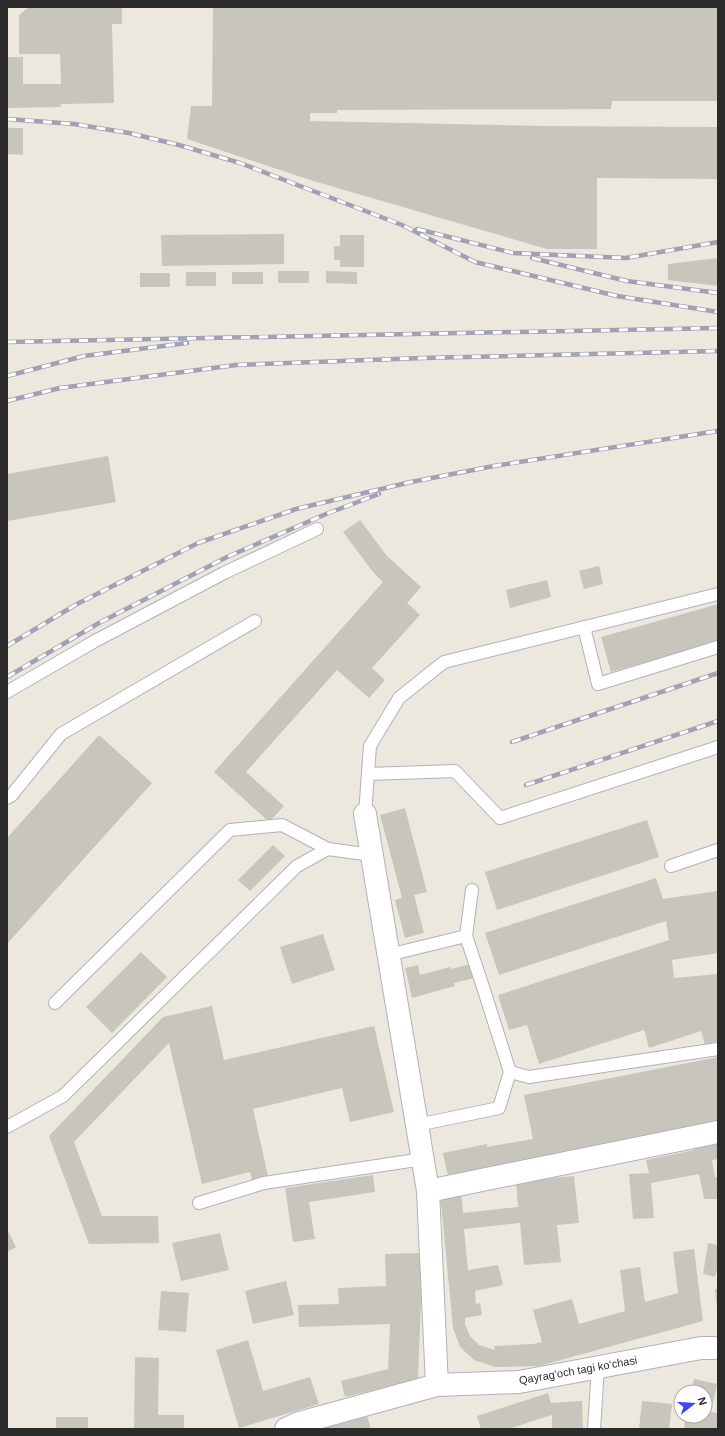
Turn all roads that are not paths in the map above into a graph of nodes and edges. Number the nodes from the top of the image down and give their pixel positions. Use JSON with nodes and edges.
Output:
{"nodes":[{"id":1,"x":317,"y":529,"type":"dead end"},
{"id":2,"x":718,"y":594,"type":"edge"},
{"id":3,"x":255,"y":621,"type":"dead end"},
{"id":4,"x":584,"y":627,"type":"junction"},
{"id":5,"x":718,"y":647,"type":"edge"},
{"id":6,"x":7,"y":692,"type":"edge"},
{"id":7,"x":718,"y":747,"type":"edge"},
{"id":8,"x":368,"y":774,"type":"junction"},
{"id":9,"x":7,"y":798,"type":"edge"},
{"id":10,"x":365,"y":814,"type":"joint"},
{"id":11,"x":328,"y":850,"type":"junction"},
{"id":12,"x":718,"y":850,"type":"edge"},
{"id":13,"x":372,"y":855,"type":"junction"},
{"id":14,"x":671,"y":866,"type":"dead end"},
{"id":15,"x":472,"y":890,"type":"dead end"},
{"id":16,"x":466,"y":936,"type":"junction"},
{"id":17,"x":388,"y":955,"type":"junction"},
{"id":18,"x":55,"y":1003,"type":"dead end"},
{"id":19,"x":718,"y":1049,"type":"edge"},
{"id":20,"x":510,"y":1072,"type":"junction"},
{"id":21,"x":417,"y":1125,"type":"junction"},
{"id":22,"x":7,"y":1127,"type":"edge"},
{"id":23,"x":718,"y":1132,"type":"edge"},
{"id":24,"x":423,"y":1159,"type":"junction"},
{"id":25,"x":428,"y":1191,"type":"junction"},
{"id":26,"x":199,"y":1203,"type":"dead end"},
{"id":27,"x":718,"y":1348,"type":"edge"},
{"id":28,"x":598,"y":1367,"type":"junction"},
{"id":29,"x":437,"y":1385,"type":"junction"},
{"id":30,"x":286,"y":1429,"type":"edge"},
{"id":31,"x":594,"y":1429,"type":"edge"}],
"edges":[{"from":1,"to":6,"type":"lane"},
{"from":2,"to":4,"type":"lane"},
{"from":3,"to":9,"type":"lane"},
{"from":4,"to":5,"type":"lane"},
{"from":4,"to":8,"type":"lane"},
{"from":7,"to":8,"type":"lane"},
{"from":8,"to":10,"type":"lane"},
{"from":10,"to":13,"type":"street"},
{"from":11,"to":13,"type":"lane"},
{"from":11,"to":18,"type":"lane"},
{"from":11,"to":22,"type":"lane"},
{"from":12,"to":14,"type":"lane"},
{"from":13,"to":17,"type":"street"},
{"from":15,"to":16,"type":"lane"},
{"from":16,"to":17,"type":"lane"},
{"from":16,"to":20,"type":"lane"},
{"from":17,"to":21,"type":"street"},
{"from":19,"to":20,"type":"lane"},
{"from":20,"to":21,"type":"lane"},
{"from":21,"to":24,"type":"street"},
{"from":23,"to":25,"type":"street"},
{"from":24,"to":25,"type":"street"},
{"from":24,"to":26,"type":"lane"},
{"from":25,"to":29,"type":"street"},
{"from":27,"to":28,"type":"street","name":"Qayragʻoch tagi koʻchasi"},
{"from":28,"to":29,"type":"street","name":"Qayragʻoch tagi koʻchasi"},
{"from":28,"to":31,"type":"lane"},
{"from":29,"to":30,"type":"street","name":"Qayragʻoch tagi koʻchasi"}]}
